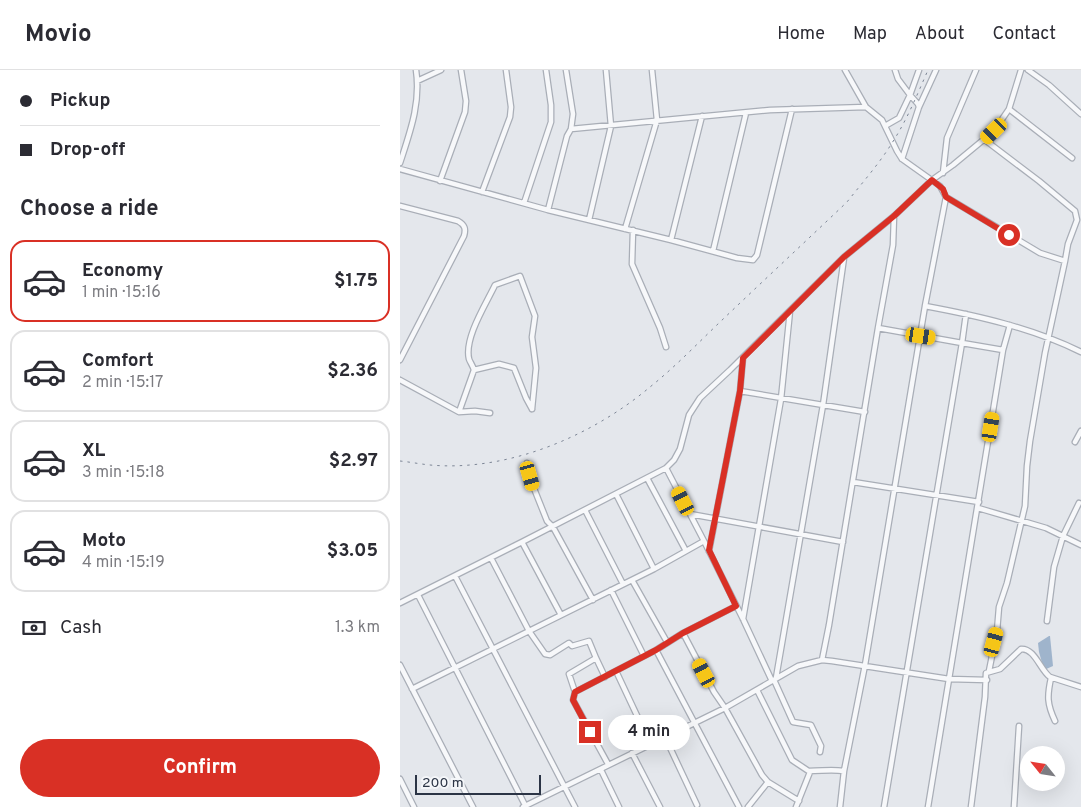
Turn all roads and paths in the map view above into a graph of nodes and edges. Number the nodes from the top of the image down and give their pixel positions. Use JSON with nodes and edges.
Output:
{"nodes":[{"id":1,"x":416,"y":70,"type":"edge"},
{"id":2,"x":441,"y":70,"type":"edge"},
{"id":3,"x":461,"y":70,"type":"edge"},
{"id":4,"x":506,"y":70,"type":"edge"},
{"id":5,"x":546,"y":70,"type":"edge"},
{"id":6,"x":566,"y":70,"type":"edge"},
{"id":7,"x":606,"y":70,"type":"edge"},
{"id":8,"x":652,"y":70,"type":"edge"},
{"id":9,"x":846,"y":70,"type":"edge"},
{"id":10,"x":894,"y":70,"type":"edge"},
{"id":11,"x":918,"y":70,"type":"edge"},
{"id":12,"x":936,"y":70,"type":"edge"},
{"id":13,"x":976,"y":70,"type":"edge"},
{"id":14,"x":1021,"y":70,"type":"edge"},
{"id":15,"x":1028,"y":70,"type":"edge"},
{"id":16,"x":418,"y":81,"type":"junction"},
{"id":17,"x":910,"y":95,"type":"junction"},
{"id":18,"x":866,"y":107,"type":"junction"},
{"id":19,"x":919,"y":108,"type":"junction"},
{"id":20,"x":792,"y":109,"type":"junction"},
{"id":21,"x":1009,"y":109,"type":"junction"},
{"id":22,"x":746,"y":112,"type":"junction"},
{"id":23,"x":1081,"y":114,"type":"edge"},
{"id":24,"x":702,"y":116,"type":"junction"},
{"id":25,"x":657,"y":120,"type":"junction"},
{"id":26,"x":611,"y":126,"type":"junction"},
{"id":27,"x":885,"y":126,"type":"junction"},
{"id":28,"x":571,"y":129,"type":"junction"},
{"id":29,"x":985,"y":140,"type":"junction"},
{"id":30,"x":1072,"y":158,"type":"dead end"},
{"id":31,"x":902,"y":159,"type":"junction"},
{"id":32,"x":400,"y":163,"type":"edge"},
{"id":33,"x":400,"y":169,"type":"edge"},
{"id":34,"x":943,"y":173,"type":"junction"},
{"id":35,"x":932,"y":180,"type":"junction"},
{"id":36,"x":440,"y":181,"type":"junction"},
{"id":37,"x":482,"y":192,"type":"junction"},
{"id":38,"x":946,"y":197,"type":"junction"},
{"id":39,"x":524,"y":203,"type":"junction"},
{"id":40,"x":400,"y":206,"type":"edge"},
{"id":41,"x":548,"y":210,"type":"junction"},
{"id":42,"x":894,"y":216,"type":"junction"},
{"id":43,"x":589,"y":220,"type":"junction"},
{"id":44,"x":625,"y":229,"type":"junction"},
{"id":45,"x":632,"y":230,"type":"junction"},
{"id":46,"x":671,"y":240,"type":"junction"},
{"id":47,"x":713,"y":251,"type":"junction"},
{"id":48,"x":844,"y":257,"type":"junction"},
{"id":49,"x":1065,"y":261,"type":"junction"},
{"id":50,"x":926,"y":306,"type":"junction"},
{"id":51,"x":790,"y":311,"type":"junction"},
{"id":52,"x":966,"y":314,"type":"junction"},
{"id":53,"x":1010,"y":325,"type":"junction"},
{"id":54,"x":878,"y":328,"type":"junction"},
{"id":55,"x":921,"y":336,"type":"junction"},
{"id":56,"x":1048,"y":337,"type":"junction"},
{"id":57,"x":962,"y":342,"type":"junction"},
{"id":58,"x":666,"y":347,"type":"dead end"},
{"id":59,"x":1003,"y":350,"type":"junction"},
{"id":60,"x":1081,"y":352,"type":"edge"},
{"id":61,"x":743,"y":358,"type":"junction"},
{"id":62,"x":400,"y":360,"type":"edge"},
{"id":63,"x":474,"y":370,"type":"junction"},
{"id":64,"x":400,"y":380,"type":"edge"},
{"id":65,"x":740,"y":391,"type":"junction"},
{"id":66,"x":781,"y":399,"type":"junction"},
{"id":67,"x":823,"y":405,"type":"junction"},
{"id":68,"x":459,"y":412,"type":"junction"},
{"id":69,"x":865,"y":412,"type":"junction"},
{"id":70,"x":490,"y":413,"type":"dead end"},
{"id":71,"x":1081,"y":431,"type":"edge"},
{"id":72,"x":1074,"y":442,"type":"dead end"},
{"id":73,"x":528,"y":463,"type":"dead end"},
{"id":74,"x":666,"y":468,"type":"junction"},
{"id":75,"x":647,"y":478,"type":"junction"},
{"id":76,"x":853,"y":482,"type":"junction"},
{"id":77,"x":895,"y":488,"type":"junction"},
{"id":78,"x":616,"y":494,"type":"junction"},
{"id":79,"x":936,"y":494,"type":"junction"},
{"id":80,"x":979,"y":502,"type":"junction"},
{"id":81,"x":1079,"y":503,"type":"dead end"},
{"id":82,"x":978,"y":508,"type":"junction"},
{"id":83,"x":585,"y":510,"type":"junction"},
{"id":84,"x":690,"y":514,"type":"junction"},
{"id":85,"x":716,"y":520,"type":"junction"},
{"id":86,"x":1020,"y":520,"type":"junction"},
{"id":87,"x":553,"y":527,"type":"junction"},
{"id":88,"x":759,"y":528,"type":"junction"},
{"id":89,"x":800,"y":536,"type":"junction"},
{"id":90,"x":1063,"y":536,"type":"junction"},
{"id":91,"x":704,"y":541,"type":"junction"},
{"id":92,"x":522,"y":542,"type":"junction"},
{"id":93,"x":843,"y":542,"type":"junction"},
{"id":94,"x":1081,"y":545,"type":"edge"},
{"id":95,"x":709,"y":550,"type":"junction"},
{"id":96,"x":686,"y":551,"type":"junction"},
{"id":97,"x":491,"y":558,"type":"junction"},
{"id":98,"x":654,"y":569,"type":"junction"},
{"id":99,"x":455,"y":576,"type":"junction"},
{"id":100,"x":632,"y":580,"type":"junction"},
{"id":101,"x":623,"y":584,"type":"junction"},
{"id":102,"x":611,"y":590,"type":"junction"},
{"id":103,"x":418,"y":594,"type":"junction"},
{"id":104,"x":593,"y":600,"type":"junction"},
{"id":105,"x":400,"y":603,"type":"edge"},
{"id":106,"x":736,"y":606,"type":"junction"},
{"id":107,"x":561,"y":615,"type":"junction"},
{"id":108,"x":743,"y":619,"type":"junction"},
{"id":109,"x":1047,"y":621,"type":"dead end"},
{"id":110,"x":529,"y":631,"type":"junction"},
{"id":111,"x":683,"y":633,"type":"junction"},
{"id":112,"x":667,"y":642,"type":"junction"},
{"id":113,"x":493,"y":649,"type":"junction"},
{"id":114,"x":656,"y":650,"type":"junction"},
{"id":115,"x":644,"y":656,"type":"junction"},
{"id":116,"x":596,"y":658,"type":"junction"},
{"id":117,"x":822,"y":660,"type":"junction"},
{"id":118,"x":400,"y":665,"type":"edge"},
{"id":119,"x":865,"y":665,"type":"junction"},
{"id":120,"x":456,"y":669,"type":"junction"},
{"id":121,"x":616,"y":671,"type":"junction"},
{"id":122,"x":989,"y":671,"type":"junction"},
{"id":123,"x":907,"y":672,"type":"junction"},
{"id":124,"x":606,"y":676,"type":"junction"},
{"id":125,"x":1052,"y":678,"type":"junction"},
{"id":126,"x":949,"y":679,"type":"junction"},
{"id":127,"x":774,"y":680,"type":"junction"},
{"id":128,"x":987,"y":680,"type":"junction"},
{"id":129,"x":1081,"y":687,"type":"edge"},
{"id":130,"x":412,"y":689,"type":"junction"},
{"id":131,"x":757,"y":690,"type":"junction"},
{"id":132,"x":575,"y":692,"type":"junction"},
{"id":133,"x":725,"y":708,"type":"junction"},
{"id":134,"x":1055,"y":721,"type":"dead end"},
{"id":135,"x":694,"y":724,"type":"junction"},
{"id":136,"x":1019,"y":726,"type":"dead end"},
{"id":137,"x":666,"y":737,"type":"junction"},
{"id":138,"x":654,"y":743,"type":"junction"},
{"id":139,"x":820,"y":752,"type":"dead end"},
{"id":140,"x":632,"y":753,"type":"junction"},
{"id":141,"x":608,"y":764,"type":"junction"},
{"id":142,"x":600,"y":770,"type":"junction"},
{"id":143,"x":809,"y":771,"type":"junction"},
{"id":144,"x":844,"y":771,"type":"junction"},
{"id":145,"x":400,"y":779,"type":"edge"},
{"id":146,"x":768,"y":782,"type":"junction"},
{"id":147,"x":566,"y":788,"type":"junction"},
{"id":148,"x":799,"y":801,"type":"junction"},
{"id":149,"x":697,"y":805,"type":"dead end"},
{"id":150,"x":414,"y":807,"type":"edge"},
{"id":151,"x":473,"y":807,"type":"edge"},
{"id":152,"x":525,"y":807,"type":"edge"},
{"id":153,"x":575,"y":807,"type":"edge"},
{"id":154,"x":619,"y":807,"type":"edge"},
{"id":155,"x":660,"y":807,"type":"edge"},
{"id":156,"x":739,"y":807,"type":"edge"},
{"id":157,"x":748,"y":807,"type":"edge"},
{"id":158,"x":796,"y":807,"type":"edge"},
{"id":159,"x":840,"y":807,"type":"edge"},
{"id":160,"x":884,"y":807,"type":"edge"},
{"id":161,"x":928,"y":807,"type":"edge"},
{"id":162,"x":971,"y":807,"type":"edge"},
{"id":163,"x":1014,"y":807,"type":"edge"}],
"edges":[{"from":1,"to":16,"type":"street"},
{"from":2,"to":16,"type":"street"},
{"from":3,"to":36,"type":"street"},
{"from":4,"to":37,"type":"street"},
{"from":5,"to":39,"type":"street"},
{"from":6,"to":28,"type":"street"},
{"from":7,"to":26,"type":"street"},
{"from":8,"to":25,"type":"street"},
{"from":9,"to":18,"type":"street"},
{"from":10,"to":17,"type":"street"},
{"from":11,"to":17,"type":"street"},
{"from":12,"to":19,"type":"street"},
{"from":13,"to":34,"type":"street"},
{"from":14,"to":21,"type":"street"},
{"from":15,"to":23,"type":"street"},
{"from":16,"to":32,"type":"street"},
{"from":17,"to":19,"type":"street"},
{"from":17,"to":27,"type":"street"},
{"from":18,"to":20,"type":"street"},
{"from":18,"to":27,"type":"street"},
{"from":19,"to":31,"type":"street"},
{"from":20,"to":22,"type":"street"},
{"from":20,"to":47,"type":"street"},
{"from":21,"to":29,"type":"street"},
{"from":21,"to":30,"type":"street"},
{"from":22,"to":24,"type":"street"},
{"from":22,"to":47,"type":"street"},
{"from":24,"to":25,"type":"street"},
{"from":24,"to":46,"type":"street"},
{"from":25,"to":26,"type":"street"},
{"from":25,"to":44,"type":"street"},
{"from":26,"to":28,"type":"street"},
{"from":26,"to":43,"type":"street"},
{"from":27,"to":31,"type":"street"},
{"from":28,"to":41,"type":"street"},
{"from":29,"to":34,"type":"street"},
{"from":29,"to":49,"type":"street"},
{"from":31,"to":35,"type":"street"},
{"from":33,"to":36,"type":"street"},
{"from":34,"to":35,"type":"street"},
{"from":35,"to":38,"type":"street"},
{"from":35,"to":42,"type":"street"},
{"from":36,"to":37,"type":"street"},
{"from":37,"to":39,"type":"street"},
{"from":38,"to":49,"type":"street"},
{"from":38,"to":50,"type":"street"},
{"from":39,"to":41,"type":"street"},
{"from":40,"to":62,"type":"street"},
{"from":41,"to":43,"type":"street"},
{"from":42,"to":48,"type":"street"},
{"from":42,"to":54,"type":"street"},
{"from":43,"to":44,"type":"street"},
{"from":44,"to":45,"type":"street"},
{"from":45,"to":46,"type":"street"},
{"from":45,"to":58,"type":"street"},
{"from":46,"to":47,"type":"street"},
{"from":48,"to":51,"type":"street"},
{"from":48,"to":67,"type":"street"},
{"from":49,"to":56,"type":"street"},
{"from":50,"to":52,"type":"street"},
{"from":50,"to":55,"type":"street"},
{"from":51,"to":61,"type":"street"},
{"from":51,"to":66,"type":"street"},
{"from":52,"to":53,"type":"street"},
{"from":52,"to":57,"type":"street"},
{"from":53,"to":56,"type":"street"},
{"from":53,"to":59,"type":"street"},
{"from":54,"to":55,"type":"street"},
{"from":54,"to":69,"type":"street"},
{"from":55,"to":57,"type":"street"},
{"from":55,"to":77,"type":"street"},
{"from":56,"to":60,"type":"street"},
{"from":56,"to":86,"type":"street"},
{"from":57,"to":59,"type":"street"},
{"from":57,"to":79,"type":"street"},
{"from":59,"to":80,"type":"street"},
{"from":61,"to":65,"type":"street"},
{"from":61,"to":74,"type":"street"},
{"from":63,"to":63,"type":"street"},
{"from":63,"to":68,"type":"street"},
{"from":64,"to":68,"type":"street"},
{"from":65,"to":66,"type":"street"},
{"from":65,"to":85,"type":"street"},
{"from":66,"to":67,"type":"street"},
{"from":66,"to":88,"type":"street"},
{"from":67,"to":69,"type":"street"},
{"from":67,"to":89,"type":"street"},
{"from":68,"to":70,"type":"street"},
{"from":69,"to":76,"type":"street"},
{"from":71,"to":72,"type":"street"},
{"from":73,"to":87,"type":"street"},
{"from":74,"to":75,"type":"street"},
{"from":74,"to":84,"type":"street"},
{"from":75,"to":78,"type":"street"},
{"from":75,"to":96,"type":"street"},
{"from":76,"to":77,"type":"street"},
{"from":76,"to":93,"type":"street"},
{"from":77,"to":79,"type":"street"},
{"from":77,"to":119,"type":"street"},
{"from":78,"to":83,"type":"street"},
{"from":78,"to":98,"type":"street"},
{"from":79,"to":80,"type":"street"},
{"from":79,"to":123,"type":"street"},
{"from":80,"to":82,"type":"street"},
{"from":81,"to":90,"type":"street"},
{"from":82,"to":86,"type":"street"},
{"from":82,"to":126,"type":"street"},
{"from":83,"to":87,"type":"street"},
{"from":83,"to":101,"type":"street"},
{"from":84,"to":85,"type":"street"},
{"from":84,"to":91,"type":"street"},
{"from":85,"to":88,"type":"street"},
{"from":85,"to":95,"type":"street"},
{"from":86,"to":90,"type":"street"},
{"from":86,"to":122,"type":"street"},
{"from":87,"to":92,"type":"street"},
{"from":87,"to":104,"type":"street"},
{"from":88,"to":89,"type":"street"},
{"from":88,"to":108,"type":"street"},
{"from":89,"to":93,"type":"street"},
{"from":89,"to":127,"type":"street"},
{"from":90,"to":94,"type":"street"},
{"from":90,"to":109,"type":"street"},
{"from":91,"to":95,"type":"street"},
{"from":91,"to":96,"type":"street"},
{"from":92,"to":97,"type":"street"},
{"from":92,"to":107,"type":"street"},
{"from":93,"to":117,"type":"street"},
{"from":95,"to":106,"type":"street"},
{"from":96,"to":98,"type":"street"},
{"from":97,"to":99,"type":"street"},
{"from":97,"to":110,"type":"street"},
{"from":98,"to":100,"type":"street"},
{"from":99,"to":103,"type":"street"},
{"from":99,"to":113,"type":"street"},
{"from":100,"to":101,"type":"street"},
{"from":100,"to":112,"type":"street"},
{"from":101,"to":102,"type":"street"},
{"from":102,"to":104,"type":"street"},
{"from":102,"to":115,"type":"street"},
{"from":103,"to":105,"type":"street"},
{"from":103,"to":120,"type":"street"},
{"from":104,"to":107,"type":"street"},
{"from":106,"to":108,"type":"street"},
{"from":106,"to":111,"type":"street"},
{"from":107,"to":110,"type":"street"},
{"from":108,"to":127,"type":"street"},
{"from":110,"to":113,"type":"street"},
{"from":110,"to":116,"type":"street"},
{"from":111,"to":112,"type":"street"},
{"from":111,"to":133,"type":"street"},
{"from":112,"to":114,"type":"street"},
{"from":113,"to":120,"type":"street"},
{"from":113,"to":147,"type":"street"},
{"from":114,"to":115,"type":"street"},
{"from":114,"to":135,"type":"street"},
{"from":115,"to":121,"type":"street"},
{"from":116,"to":124,"type":"street"},
{"from":116,"to":132,"type":"street"},
{"from":117,"to":119,"type":"street"},
{"from":117,"to":127,"type":"street"},
{"from":118,"to":130,"type":"street"},
{"from":119,"to":123,"type":"street"},
{"from":119,"to":144,"type":"street"},
{"from":120,"to":130,"type":"street"},
{"from":120,"to":152,"type":"street"},
{"from":121,"to":124,"type":"street"},
{"from":121,"to":138,"type":"street"},
{"from":122,"to":125,"type":"street"},
{"from":122,"to":128,"type":"street"},
{"from":123,"to":126,"type":"street"},
{"from":123,"to":160,"type":"street"},
{"from":124,"to":132,"type":"street"},
{"from":125,"to":129,"type":"street"},
{"from":125,"to":134,"type":"street"},
{"from":126,"to":128,"type":"street"},
{"from":126,"to":161,"type":"street"},
{"from":127,"to":131,"type":"street"},
{"from":127,"to":139,"type":"street"},
{"from":128,"to":162,"type":"street"},
{"from":130,"to":151,"type":"street"},
{"from":131,"to":133,"type":"street"},
{"from":131,"to":143,"type":"street"},
{"from":132,"to":141,"type":"street"},
{"from":133,"to":135,"type":"street"},
{"from":133,"to":146,"type":"street"},
{"from":135,"to":137,"type":"street"},
{"from":135,"to":156,"type":"street"},
{"from":136,"to":163,"type":"street"},
{"from":137,"to":138,"type":"street"},
{"from":137,"to":149,"type":"street"},
{"from":138,"to":140,"type":"street"},
{"from":140,"to":141,"type":"street"},
{"from":140,"to":155,"type":"street"},
{"from":141,"to":142,"type":"street"},
{"from":142,"to":147,"type":"street"},
{"from":142,"to":154,"type":"street"},
{"from":143,"to":144,"type":"street"},
{"from":143,"to":148,"type":"street"},
{"from":144,"to":159,"type":"street"},
{"from":145,"to":150,"type":"street"},
{"from":146,"to":148,"type":"street"},
{"from":146,"to":157,"type":"street"},
{"from":147,"to":152,"type":"street"},
{"from":147,"to":153,"type":"street"},
{"from":148,"to":158,"type":"street"}]}
